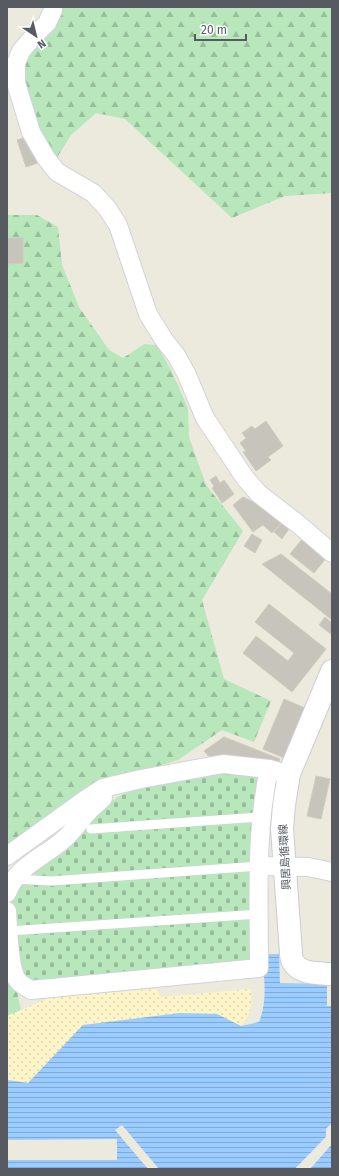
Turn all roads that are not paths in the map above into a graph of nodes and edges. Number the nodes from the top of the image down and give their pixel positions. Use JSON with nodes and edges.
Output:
{"nodes":[{"id":1,"x":53,"y":7,"type":"edge"},
{"id":2,"x":332,"y":553,"type":"edge"},
{"id":3,"x":332,"y":671,"type":"edge"},
{"id":4,"x":279,"y":772,"type":"junction"},
{"id":5,"x":127,"y":783,"type":"junction"},
{"id":6,"x":261,"y":817,"type":"junction"},
{"id":7,"x":91,"y":829,"type":"dead end"},
{"id":8,"x":7,"y":856,"type":"edge"},
{"id":9,"x":270,"y":866,"type":"junction"},
{"id":10,"x":332,"y":872,"type":"edge"},
{"id":11,"x":11,"y":886,"type":"edge"},
{"id":12,"x":7,"y":911,"type":"edge"},
{"id":13,"x":259,"y":914,"type":"junction"},
{"id":14,"x":9,"y":931,"type":"junction"},
{"id":15,"x":332,"y":974,"type":"edge"}],
"edges":[{"from":1,"to":2,"type":"street"},
{"from":3,"to":4,"type":"main road","name":"興居島循環線"},
{"from":4,"to":5,"type":"street"},
{"from":4,"to":6,"type":"street"},
{"from":4,"to":9,"type":"main road","name":"興居島循環線"},
{"from":5,"to":8,"type":"street"},
{"from":5,"to":11,"type":"street"},
{"from":6,"to":7,"type":"lane"},
{"from":6,"to":9,"type":"street"},
{"from":9,"to":10,"type":"street"},
{"from":9,"to":11,"type":"lane"},
{"from":9,"to":13,"type":"street"},
{"from":9,"to":15,"type":"main road","name":"興居島循環線"},
{"from":12,"to":14,"type":"street"},
{"from":13,"to":14,"type":"lane"},
{"from":13,"to":14,"type":"street"}]}
